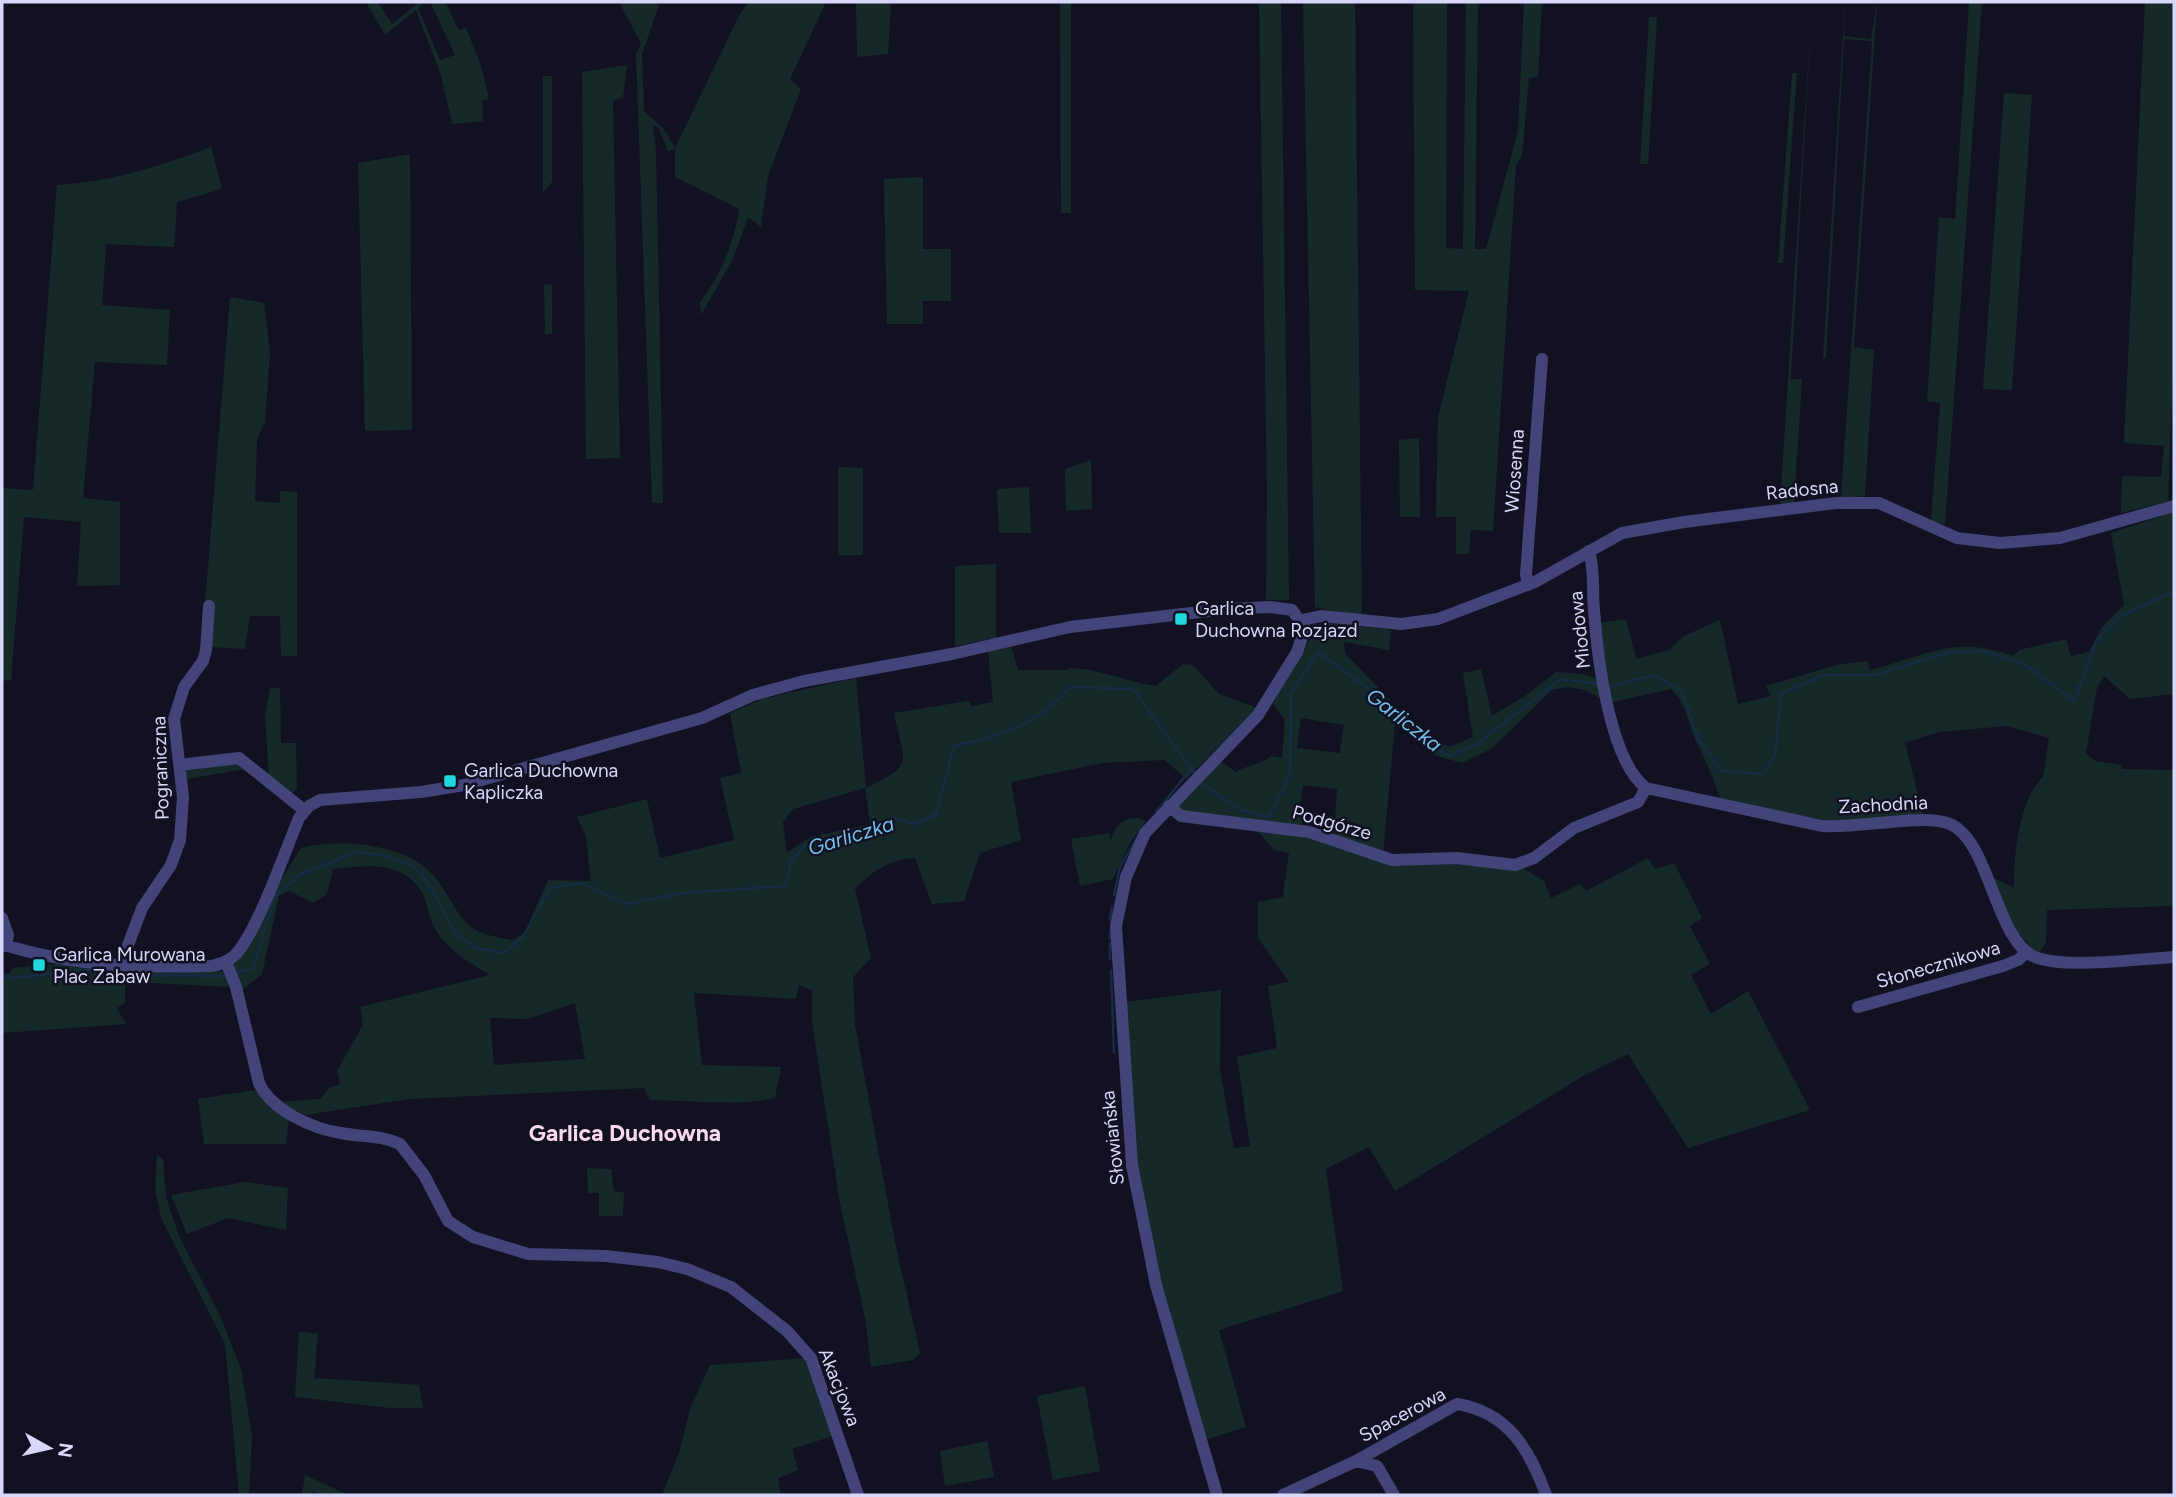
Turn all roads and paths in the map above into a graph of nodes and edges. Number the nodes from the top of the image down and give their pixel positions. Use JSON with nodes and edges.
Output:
{"nodes":[{"id":1,"x":1542,"y":359,"type":"dead end"},
{"id":2,"x":2174,"y":506,"type":"edge"},
{"id":3,"x":1589,"y":551,"type":"junction"},
{"id":4,"x":1528,"y":585,"type":"junction"},
{"id":5,"x":209,"y":606,"type":"dead end"},
{"id":6,"x":1302,"y":620,"type":"junction"},
{"id":7,"x":179,"y":765,"type":"junction"},
{"id":8,"x":1646,"y":788,"type":"junction"},
{"id":9,"x":1169,"y":806,"type":"junction"},
{"id":10,"x":304,"y":810,"type":"junction"},
{"id":11,"x":2,"y":918,"type":"edge"},
{"id":12,"x":4,"y":945,"type":"edge"},
{"id":13,"x":2027,"y":952,"type":"junction"},
{"id":14,"x":2174,"y":957,"type":"edge"},
{"id":15,"x":127,"y":968,"type":"junction"},
{"id":16,"x":229,"y":970,"type":"junction"},
{"id":17,"x":1858,"y":1007,"type":"dead end"},
{"id":18,"x":1356,"y":1461,"type":"junction"},
{"id":19,"x":858,"y":1495,"type":"edge"},
{"id":20,"x":1217,"y":1495,"type":"edge"},
{"id":21,"x":1283,"y":1495,"type":"edge"},
{"id":22,"x":1394,"y":1495,"type":"edge"},
{"id":23,"x":1546,"y":1495,"type":"edge"}],
"edges":[{"from":1,"to":4,"type":"street","name":"Wiosenna"},
{"from":2,"to":3,"type":"street","name":"Radosna"},
{"from":3,"to":4,"type":"street","name":"Radosna"},
{"from":3,"to":8,"type":"street","name":"Miodowa"},
{"from":4,"to":6,"type":"street","name":"Radosna"},
{"from":5,"to":7,"type":"street","name":"Pograniczna"},
{"from":6,"to":9,"type":"street","name":"Słowiańska"},
{"from":6,"to":10,"type":"street"},
{"from":7,"to":10,"type":"street"},
{"from":7,"to":15,"type":"street","name":"Pograniczna"},
{"from":8,"to":9,"type":"street","name":"Podgórze"},
{"from":8,"to":13,"type":"street","name":"Zachodnia"},
{"from":9,"to":20,"type":"street","name":"Słowiańska"},
{"from":10,"to":16,"type":"street"},
{"from":11,"to":12,"type":"street"},
{"from":12,"to":15,"type":"street"},
{"from":13,"to":14,"type":"street"},
{"from":13,"to":17,"type":"street","name":"Słonecznikowa"},
{"from":15,"to":16,"type":"street"},
{"from":16,"to":19,"type":"street","name":"Akacjowa"},
{"from":18,"to":21,"type":"street"},
{"from":18,"to":22,"type":"street"},
{"from":18,"to":23,"type":"street","name":"Spacerowa"}]}
